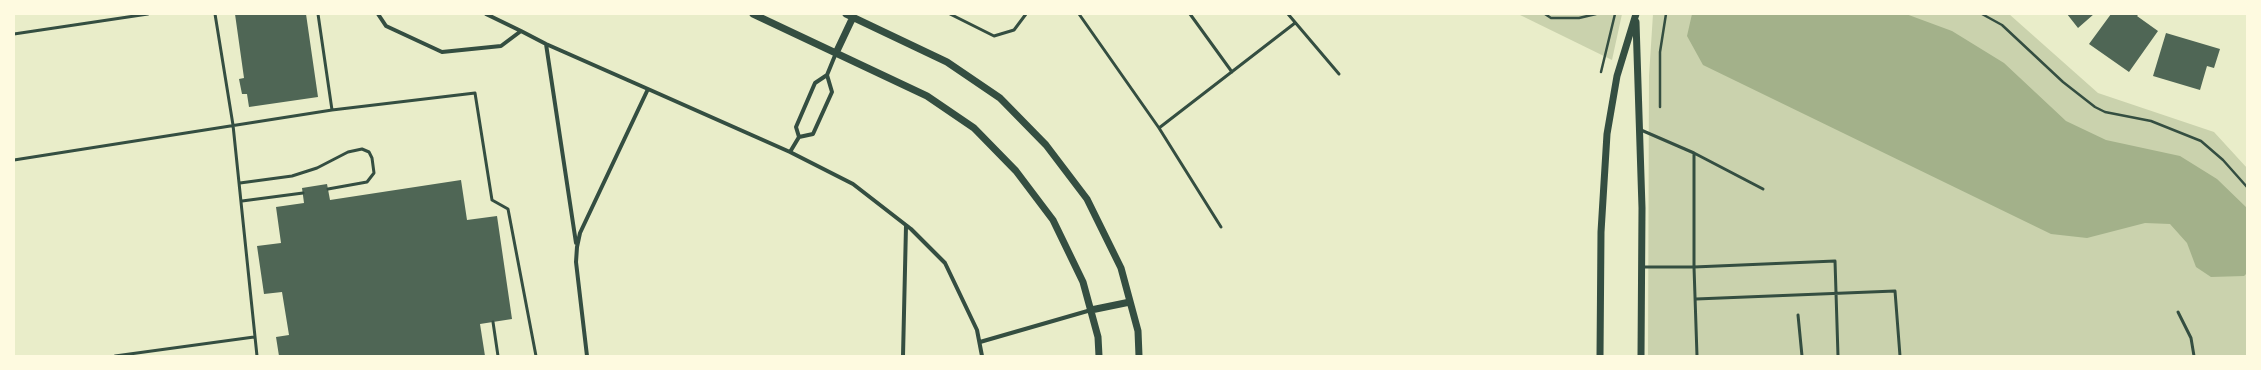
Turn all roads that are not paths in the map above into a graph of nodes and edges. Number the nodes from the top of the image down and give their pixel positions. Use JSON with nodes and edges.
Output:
{"nodes":[{"id":1,"x":148,"y":14,"type":"edge"},
{"id":2,"x":215,"y":14,"type":"edge"},
{"id":3,"x":318,"y":14,"type":"edge"},
{"id":4,"x":378,"y":14,"type":"edge"},
{"id":5,"x":486,"y":14,"type":"edge"},
{"id":6,"x":753,"y":14,"type":"edge"},
{"id":7,"x":846,"y":14,"type":"edge"},
{"id":8,"x":950,"y":14,"type":"edge"},
{"id":9,"x":1026,"y":14,"type":"edge"},
{"id":10,"x":1079,"y":14,"type":"edge"},
{"id":11,"x":1190,"y":14,"type":"edge"},
{"id":12,"x":1288,"y":14,"type":"edge"},
{"id":13,"x":855,"y":16,"type":"edge"},
{"id":14,"x":1636,"y":16,"type":"edge"},
{"id":15,"x":1295,"y":23,"type":"junction"},
{"id":16,"x":521,"y":31,"type":"junction"},
{"id":17,"x":14,"y":34,"type":"edge"},
{"id":18,"x":546,"y":44,"type":"junction"},
{"id":19,"x":836,"y":53,"type":"junction"},
{"id":20,"x":1232,"y":72,"type":"junction"},
{"id":21,"x":1339,"y":74,"type":"dead end"},
{"id":22,"x":827,"y":75,"type":"junction"},
{"id":23,"x":648,"y":89,"type":"junction"},
{"id":24,"x":332,"y":110,"type":"junction"},
{"id":25,"x":233,"y":125,"type":"junction"},
{"id":26,"x":1159,"y":128,"type":"junction"},
{"id":27,"x":1641,"y":130,"type":"junction"},
{"id":28,"x":799,"y":137,"type":"junction"},
{"id":29,"x":790,"y":152,"type":"junction"},
{"id":30,"x":1694,"y":153,"type":"junction"},
{"id":31,"x":14,"y":160,"type":"edge"},
{"id":32,"x":240,"y":183,"type":"junction"},
{"id":33,"x":328,"y":189,"type":"dead end"},
{"id":34,"x":1764,"y":189,"type":"dead end"},
{"id":35,"x":303,"y":193,"type":"dead end"},
{"id":36,"x":242,"y":201,"type":"junction"},
{"id":37,"x":906,"y":226,"type":"junction"},
{"id":38,"x":1221,"y":227,"type":"dead end"},
{"id":39,"x":576,"y":247,"type":"junction"},
{"id":40,"x":1642,"y":267,"type":"junction"},
{"id":41,"x":1694,"y":267,"type":"junction"},
{"id":42,"x":1836,"y":294,"type":"junction"},
{"id":43,"x":1696,"y":299,"type":"junction"},
{"id":44,"x":1130,"y":302,"type":"junction"},
{"id":45,"x":1091,"y":310,"type":"junction"},
{"id":46,"x":2178,"y":312,"type":"dead end"},
{"id":47,"x":1798,"y":316,"type":"dead end"},
{"id":48,"x":493,"y":322,"type":"dead end"},
{"id":49,"x":254,"y":337,"type":"junction"},
{"id":50,"x":980,"y":342,"type":"junction"},
{"id":51,"x":115,"y":356,"type":"edge"},
{"id":52,"x":257,"y":356,"type":"edge"},
{"id":53,"x":498,"y":356,"type":"edge"},
{"id":54,"x":536,"y":356,"type":"edge"},
{"id":55,"x":587,"y":356,"type":"edge"},
{"id":56,"x":903,"y":356,"type":"edge"},
{"id":57,"x":982,"y":356,"type":"edge"},
{"id":58,"x":1099,"y":356,"type":"edge"},
{"id":59,"x":1139,"y":356,"type":"edge"},
{"id":60,"x":1600,"y":356,"type":"edge"},
{"id":61,"x":1641,"y":356,"type":"edge"},
{"id":62,"x":1697,"y":356,"type":"edge"},
{"id":63,"x":1802,"y":356,"type":"edge"},
{"id":64,"x":1838,"y":356,"type":"edge"},
{"id":65,"x":1900,"y":356,"type":"edge"},
{"id":66,"x":2194,"y":356,"type":"edge"}],
"edges":[{"from":1,"to":17,"type":"lane"},
{"from":2,"to":25,"type":"lane"},
{"from":3,"to":24,"type":"lane"},
{"from":4,"to":16,"type":"street"},
{"from":5,"to":16,"type":"street"},
{"from":6,"to":19,"type":"street"},
{"from":7,"to":13,"type":"street"},
{"from":8,"to":9,"type":"lane"},
{"from":10,"to":26,"type":"lane"},
{"from":11,"to":20,"type":"lane"},
{"from":12,"to":15,"type":"lane"},
{"from":13,"to":19,"type":"street"},
{"from":13,"to":44,"type":"street"},
{"from":14,"to":27,"type":"street"},
{"from":14,"to":60,"type":"street"},
{"from":15,"to":20,"type":"lane"},
{"from":15,"to":21,"type":"lane"},
{"from":16,"to":18,"type":"street"},
{"from":18,"to":23,"type":"street"},
{"from":18,"to":39,"type":"street"},
{"from":19,"to":22,"type":"street"},
{"from":19,"to":45,"type":"street"},
{"from":20,"to":26,"type":"lane"},
{"from":22,"to":28,"type":"street"},
{"from":22,"to":28,"type":"street"},
{"from":23,"to":29,"type":"street"},
{"from":23,"to":39,"type":"street"},
{"from":24,"to":25,"type":"lane"},
{"from":24,"to":54,"type":"lane"},
{"from":25,"to":31,"type":"lane"},
{"from":25,"to":32,"type":"lane"},
{"from":26,"to":38,"type":"lane"},
{"from":27,"to":30,"type":"lane"},
{"from":27,"to":40,"type":"street"},
{"from":28,"to":29,"type":"street"},
{"from":29,"to":37,"type":"street"},
{"from":30,"to":34,"type":"lane"},
{"from":30,"to":41,"type":"lane"},
{"from":32,"to":33,"type":"lane"},
{"from":32,"to":36,"type":"lane"},
{"from":35,"to":36,"type":"lane"},
{"from":36,"to":49,"type":"lane"},
{"from":37,"to":50,"type":"street"},
{"from":37,"to":56,"type":"street"},
{"from":39,"to":55,"type":"street"},
{"from":40,"to":41,"type":"lane"},
{"from":40,"to":61,"type":"street"},
{"from":41,"to":42,"type":"lane"},
{"from":41,"to":43,"type":"lane"},
{"from":42,"to":43,"type":"lane"},
{"from":42,"to":64,"type":"lane"},
{"from":42,"to":65,"type":"lane"},
{"from":43,"to":62,"type":"lane"},
{"from":44,"to":45,"type":"street"},
{"from":44,"to":59,"type":"street"},
{"from":45,"to":50,"type":"street"},
{"from":45,"to":58,"type":"street"},
{"from":46,"to":66,"type":"lane"},
{"from":47,"to":63,"type":"lane"},
{"from":48,"to":53,"type":"lane"},
{"from":49,"to":51,"type":"lane"},
{"from":49,"to":52,"type":"lane"},
{"from":50,"to":57,"type":"street"}]}
